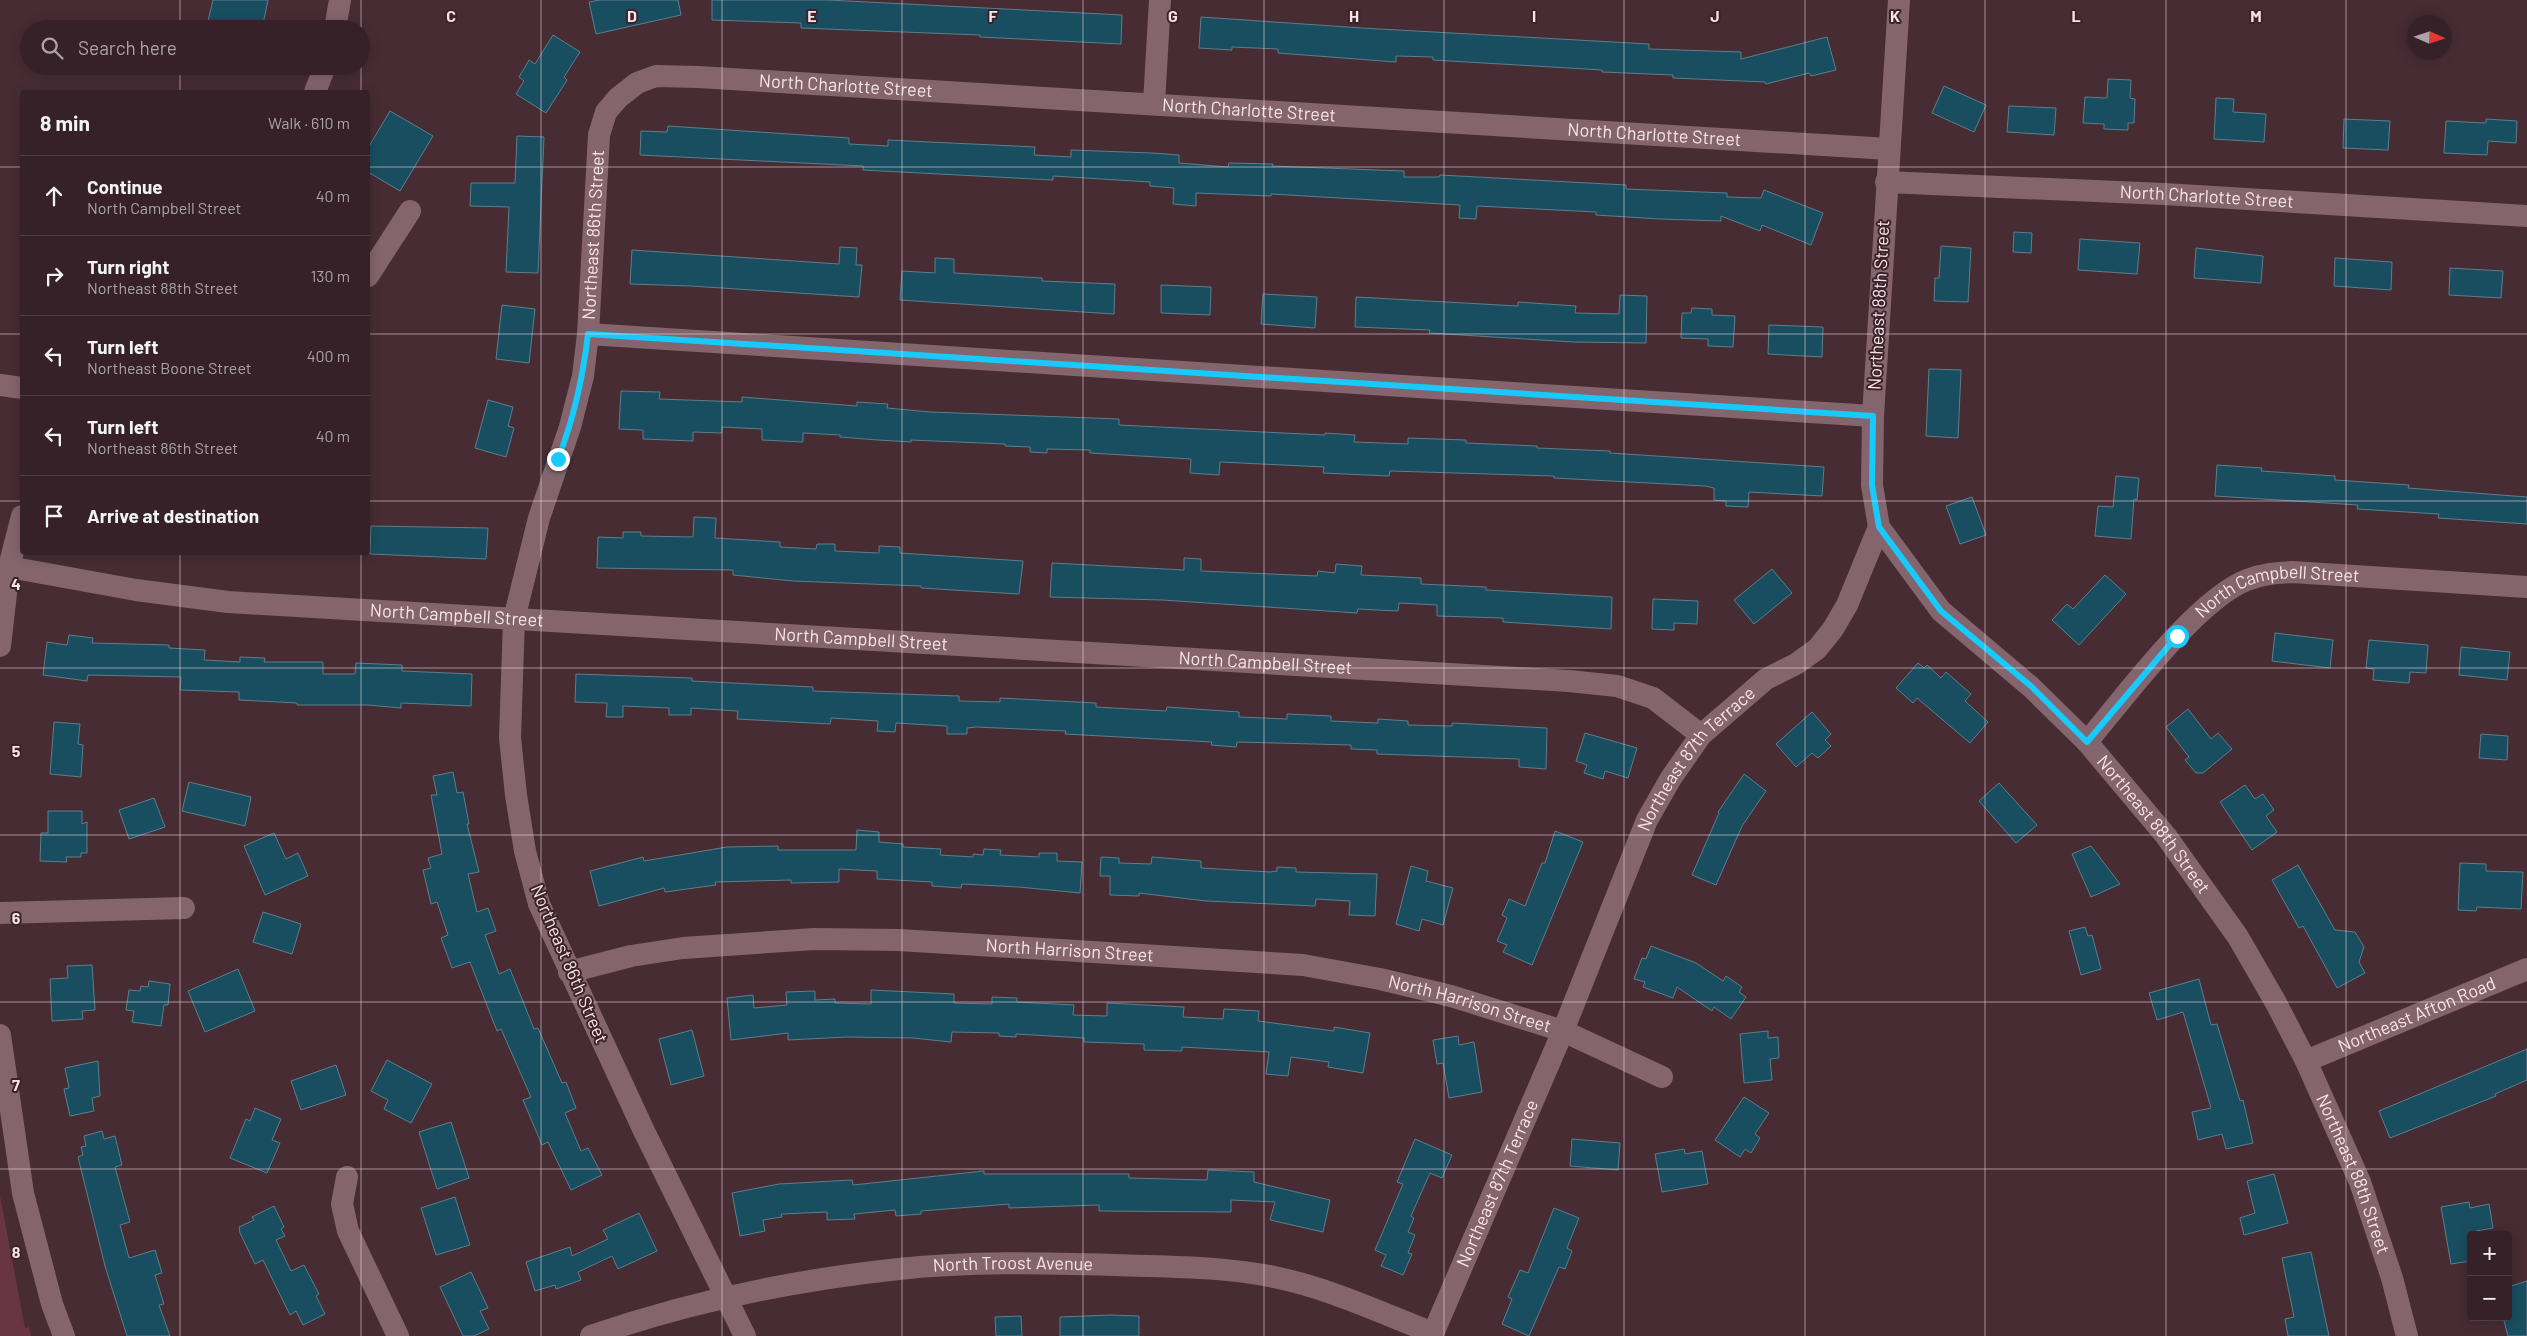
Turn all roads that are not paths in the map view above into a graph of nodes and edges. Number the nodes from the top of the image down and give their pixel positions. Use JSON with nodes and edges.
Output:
{"nodes":[{"id":1,"x":340,"y":0,"type":"edge"},
{"id":2,"x":1160,"y":0,"type":"edge"},
{"id":3,"x":1899,"y":0,"type":"edge"},
{"id":4,"x":337,"y":20,"type":"edge"},
{"id":5,"x":322,"y":75,"type":"edge"},
{"id":6,"x":316,"y":90,"type":"edge"},
{"id":7,"x":618,"y":98,"type":"joint"},
{"id":8,"x":1154,"y":103,"type":"junction"},
{"id":9,"x":1888,"y":149,"type":"junction"},
{"id":10,"x":1886,"y":182,"type":"junction"},
{"id":11,"x":410,"y":211,"type":"dead end"},
{"id":12,"x":2527,"y":216,"type":"edge"},
{"id":13,"x":370,"y":273,"type":"edge"},
{"id":14,"x":588,"y":334,"type":"junction"},
{"id":15,"x":0,"y":384,"type":"edge"},
{"id":16,"x":20,"y":388,"type":"edge"},
{"id":17,"x":1873,"y":416,"type":"junction"},
{"id":18,"x":20,"y":524,"type":"edge"},
{"id":19,"x":1879,"y":527,"type":"junction"},
{"id":20,"x":9,"y":567,"type":"junction"},
{"id":21,"x":2527,"y":587,"type":"edge"},
{"id":22,"x":514,"y":619,"type":"junction"},
{"id":23,"x":0,"y":646,"type":"edge"},
{"id":24,"x":1701,"y":735,"type":"junction"},
{"id":25,"x":2087,"y":742,"type":"junction"},
{"id":26,"x":184,"y":908,"type":"dead end"},
{"id":27,"x":0,"y":913,"type":"edge"},
{"id":28,"x":2527,"y":969,"type":"edge"},
{"id":29,"x":569,"y":972,"type":"junction"},
{"id":30,"x":1563,"y":1031,"type":"junction"},
{"id":31,"x":0,"y":1035,"type":"edge"},
{"id":32,"x":2306,"y":1061,"type":"junction"},
{"id":33,"x":1662,"y":1077,"type":"dead end"},
{"id":34,"x":347,"y":1177,"type":"dead end"},
{"id":35,"x":726,"y":1298,"type":"junction"},
{"id":36,"x":1432,"y":1335,"type":"edge"},
{"id":37,"x":64,"y":1336,"type":"edge"},
{"id":38,"x":398,"y":1336,"type":"edge"},
{"id":39,"x":591,"y":1336,"type":"edge"},
{"id":40,"x":745,"y":1336,"type":"edge"},
{"id":41,"x":2407,"y":1336,"type":"edge"}],
"edges":[{"from":1,"to":4,"type":"street"},
{"from":2,"to":8,"type":"street"},
{"from":3,"to":9,"type":"street","name":"Northeast 88th Street"},
{"from":5,"to":6,"type":"street"},
{"from":7,"to":8,"type":"street","name":"North Charlotte Street"},
{"from":7,"to":14,"type":"street","name":"Northeast 86th Street"},
{"from":8,"to":9,"type":"street","name":"North Charlotte Street"},
{"from":9,"to":10,"type":"street","name":"Northeast 88th Street"},
{"from":10,"to":12,"type":"street","name":"North Charlotte Street"},
{"from":10,"to":17,"type":"street","name":"Northeast 88th Street"},
{"from":11,"to":13,"type":"street"},
{"from":14,"to":17,"type":"street"},
{"from":14,"to":22,"type":"street","name":"Northeast 86th Street"},
{"from":15,"to":16,"type":"street"},
{"from":17,"to":19,"type":"street","name":"Northeast 88th Street"},
{"from":18,"to":20,"type":"street"},
{"from":19,"to":24,"type":"street","name":"Northeast 87th Terrace"},
{"from":19,"to":25,"type":"street","name":"Northeast 88th Street"},
{"from":20,"to":22,"type":"street","name":"North Campbell Street"},
{"from":20,"to":23,"type":"street"},
{"from":21,"to":25,"type":"street","name":"North Campbell Street"},
{"from":22,"to":24,"type":"street","name":"North Campbell Street"},
{"from":22,"to":29,"type":"street","name":"Northeast 86th Street"},
{"from":24,"to":30,"type":"street","name":"Northeast 87th Terrace"},
{"from":25,"to":32,"type":"street","name":"Northeast 88th Street"},
{"from":26,"to":27,"type":"street"},
{"from":28,"to":32,"type":"street","name":"Northeast Afton Road"},
{"from":29,"to":30,"type":"street","name":"North Harrison Street"},
{"from":29,"to":35,"type":"street","name":"Northeast 86th Street"},
{"from":30,"to":33,"type":"street"},
{"from":30,"to":36,"type":"street","name":"Northeast 87th Terrace"},
{"from":31,"to":37,"type":"street"},
{"from":32,"to":41,"type":"street","name":"Northeast 88th Street"},
{"from":34,"to":38,"type":"street"},
{"from":35,"to":36,"type":"street","name":"North Troost Avenue"},
{"from":35,"to":39,"type":"street","name":"North Troost Avenue"},
{"from":35,"to":40,"type":"street","name":"Northeast 86th Street"}]}
